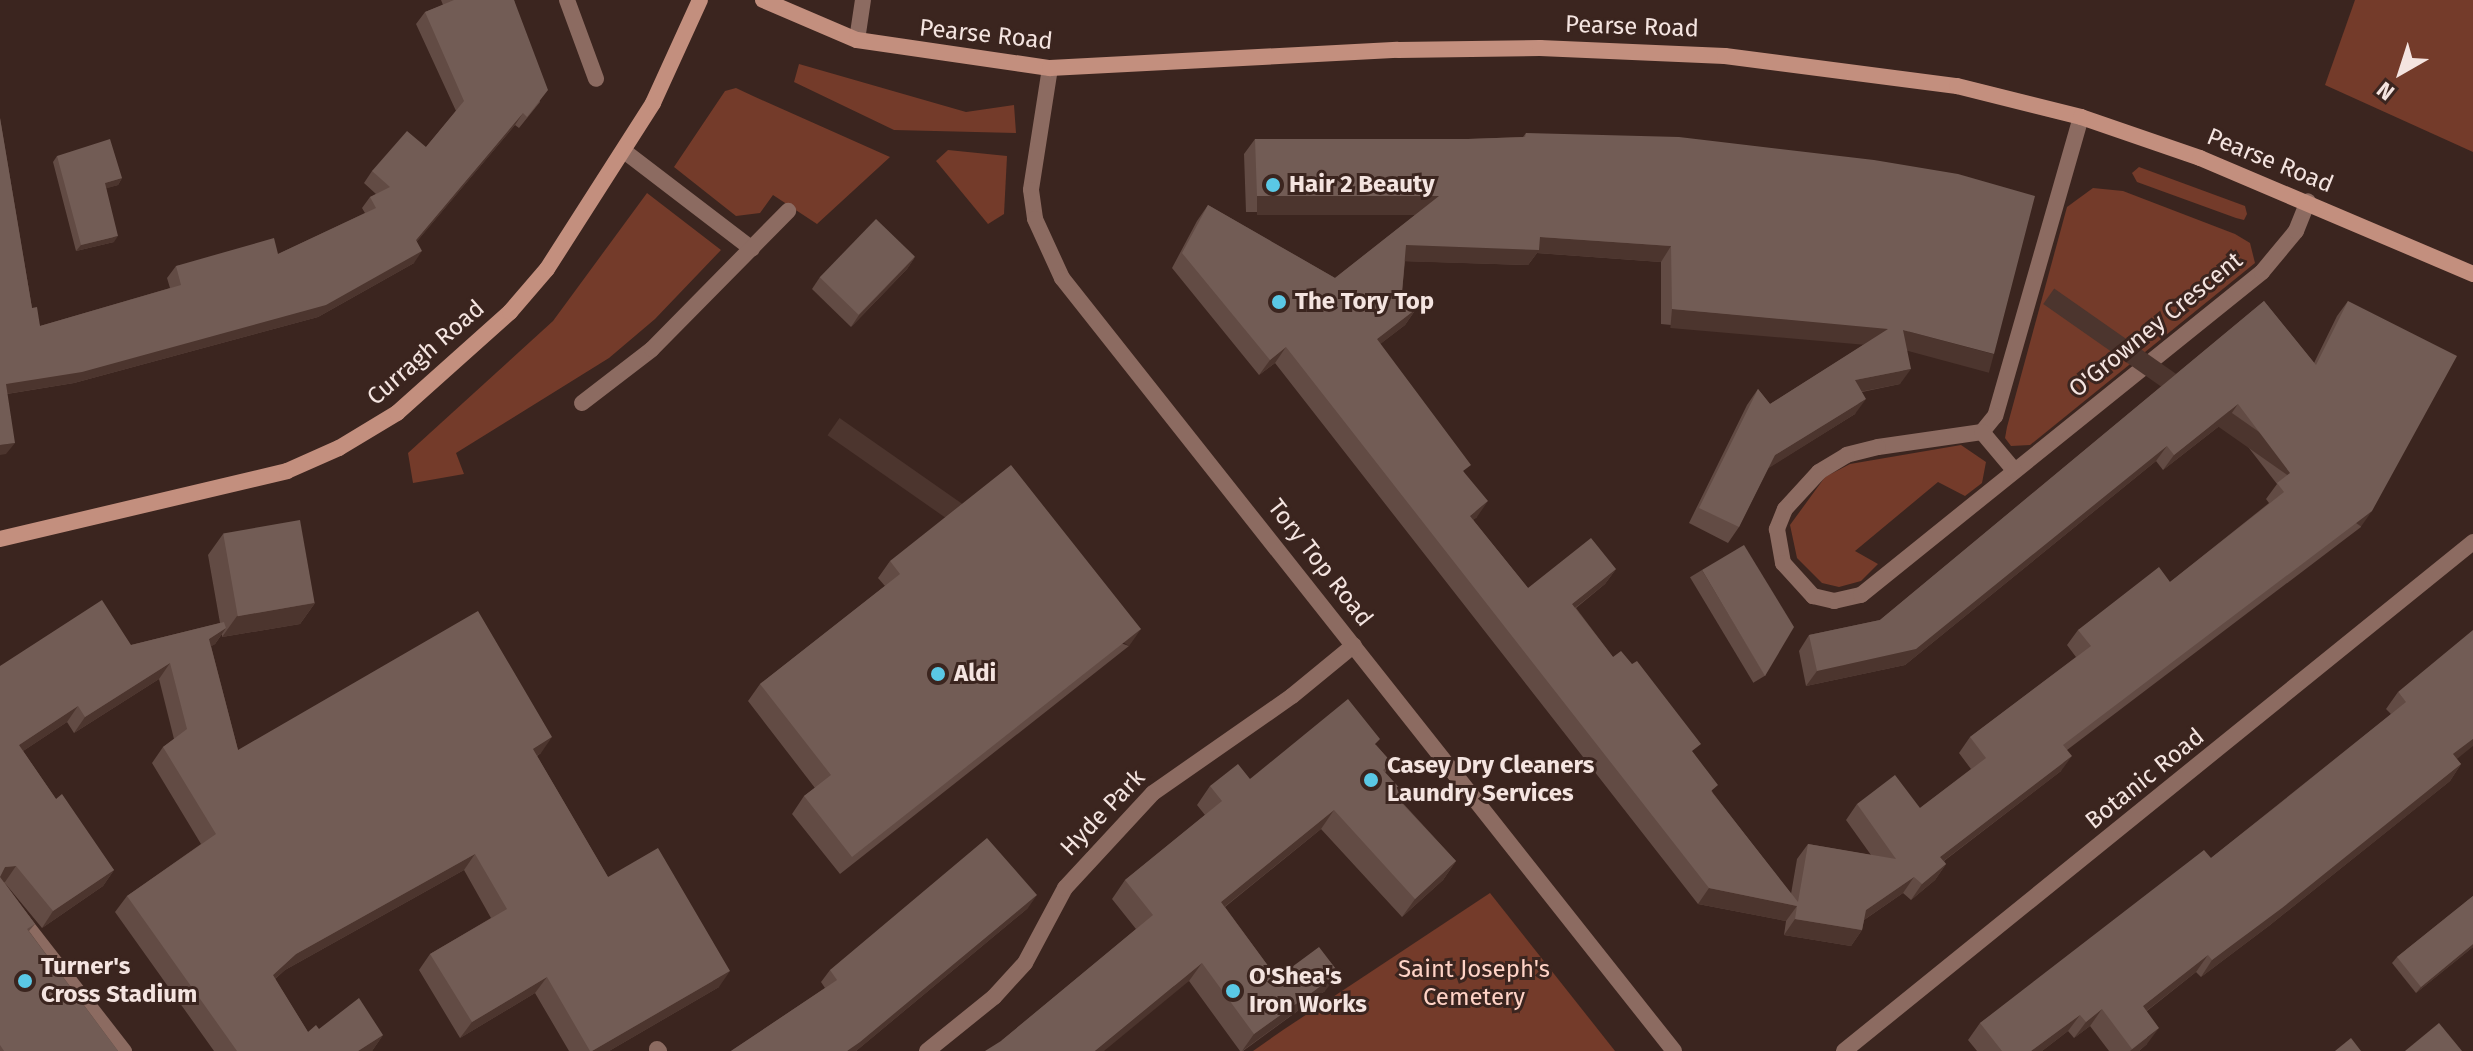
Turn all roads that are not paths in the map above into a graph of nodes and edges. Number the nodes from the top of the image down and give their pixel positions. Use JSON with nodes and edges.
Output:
{"nodes":[{"id":1,"x":700,"y":0,"type":"edge"},
{"id":2,"x":763,"y":0,"type":"edge"},
{"id":3,"x":863,"y":0,"type":"edge"},
{"id":4,"x":571,"y":1,"type":"edge"},
{"id":5,"x":857,"y":40,"type":"junction"},
{"id":6,"x":1050,"y":68,"type":"junction"},
{"id":7,"x":596,"y":79,"type":"dead end"},
{"id":8,"x":2081,"y":117,"type":"junction"},
{"id":9,"x":624,"y":151,"type":"junction"},
{"id":10,"x":2308,"y":201,"type":"junction"},
{"id":11,"x":788,"y":211,"type":"dead end"},
{"id":12,"x":752,"y":249,"type":"junction"},
{"id":13,"x":2473,"y":274,"type":"edge"},
{"id":14,"x":582,"y":403,"type":"dead end"},
{"id":15,"x":1982,"y":432,"type":"junction"},
{"id":16,"x":2014,"y":470,"type":"junction"},
{"id":17,"x":0,"y":539,"type":"edge"},
{"id":18,"x":2473,"y":542,"type":"edge"},
{"id":19,"x":1354,"y":645,"type":"junction"},
{"id":20,"x":0,"y":892,"type":"edge"},
{"id":21,"x":124,"y":1051,"type":"edge"},
{"id":22,"x":927,"y":1051,"type":"edge"},
{"id":23,"x":1674,"y":1051,"type":"edge"},
{"id":24,"x":1844,"y":1051,"type":"edge"}],
"edges":[{"from":1,"to":9,"type":"street","name":"Curragh Road"},
{"from":2,"to":5,"type":"street","name":"Pearse Road"},
{"from":3,"to":5,"type":"street"},
{"from":4,"to":7,"type":"street"},
{"from":5,"to":6,"type":"street","name":"Pearse Road"},
{"from":6,"to":8,"type":"street","name":"Pearse Road"},
{"from":6,"to":19,"type":"street","name":"Tory Top Road"},
{"from":8,"to":10,"type":"street","name":"Pearse Road"},
{"from":8,"to":15,"type":"street"},
{"from":9,"to":12,"type":"street"},
{"from":9,"to":17,"type":"street","name":"Curragh Road"},
{"from":10,"to":13,"type":"street","name":"Pearse Road"},
{"from":10,"to":16,"type":"street","name":"O'Growney Crescent"},
{"from":11,"to":12,"type":"street"},
{"from":12,"to":14,"type":"street"},
{"from":15,"to":16,"type":"street"},
{"from":15,"to":16,"type":"street","name":"O'Growney Crescent"},
{"from":18,"to":24,"type":"street","name":"Botanic Road"},
{"from":19,"to":22,"type":"street","name":"Hyde Park"},
{"from":19,"to":23,"type":"street","name":"Tory Top Road"},
{"from":20,"to":21,"type":"street"}]}
